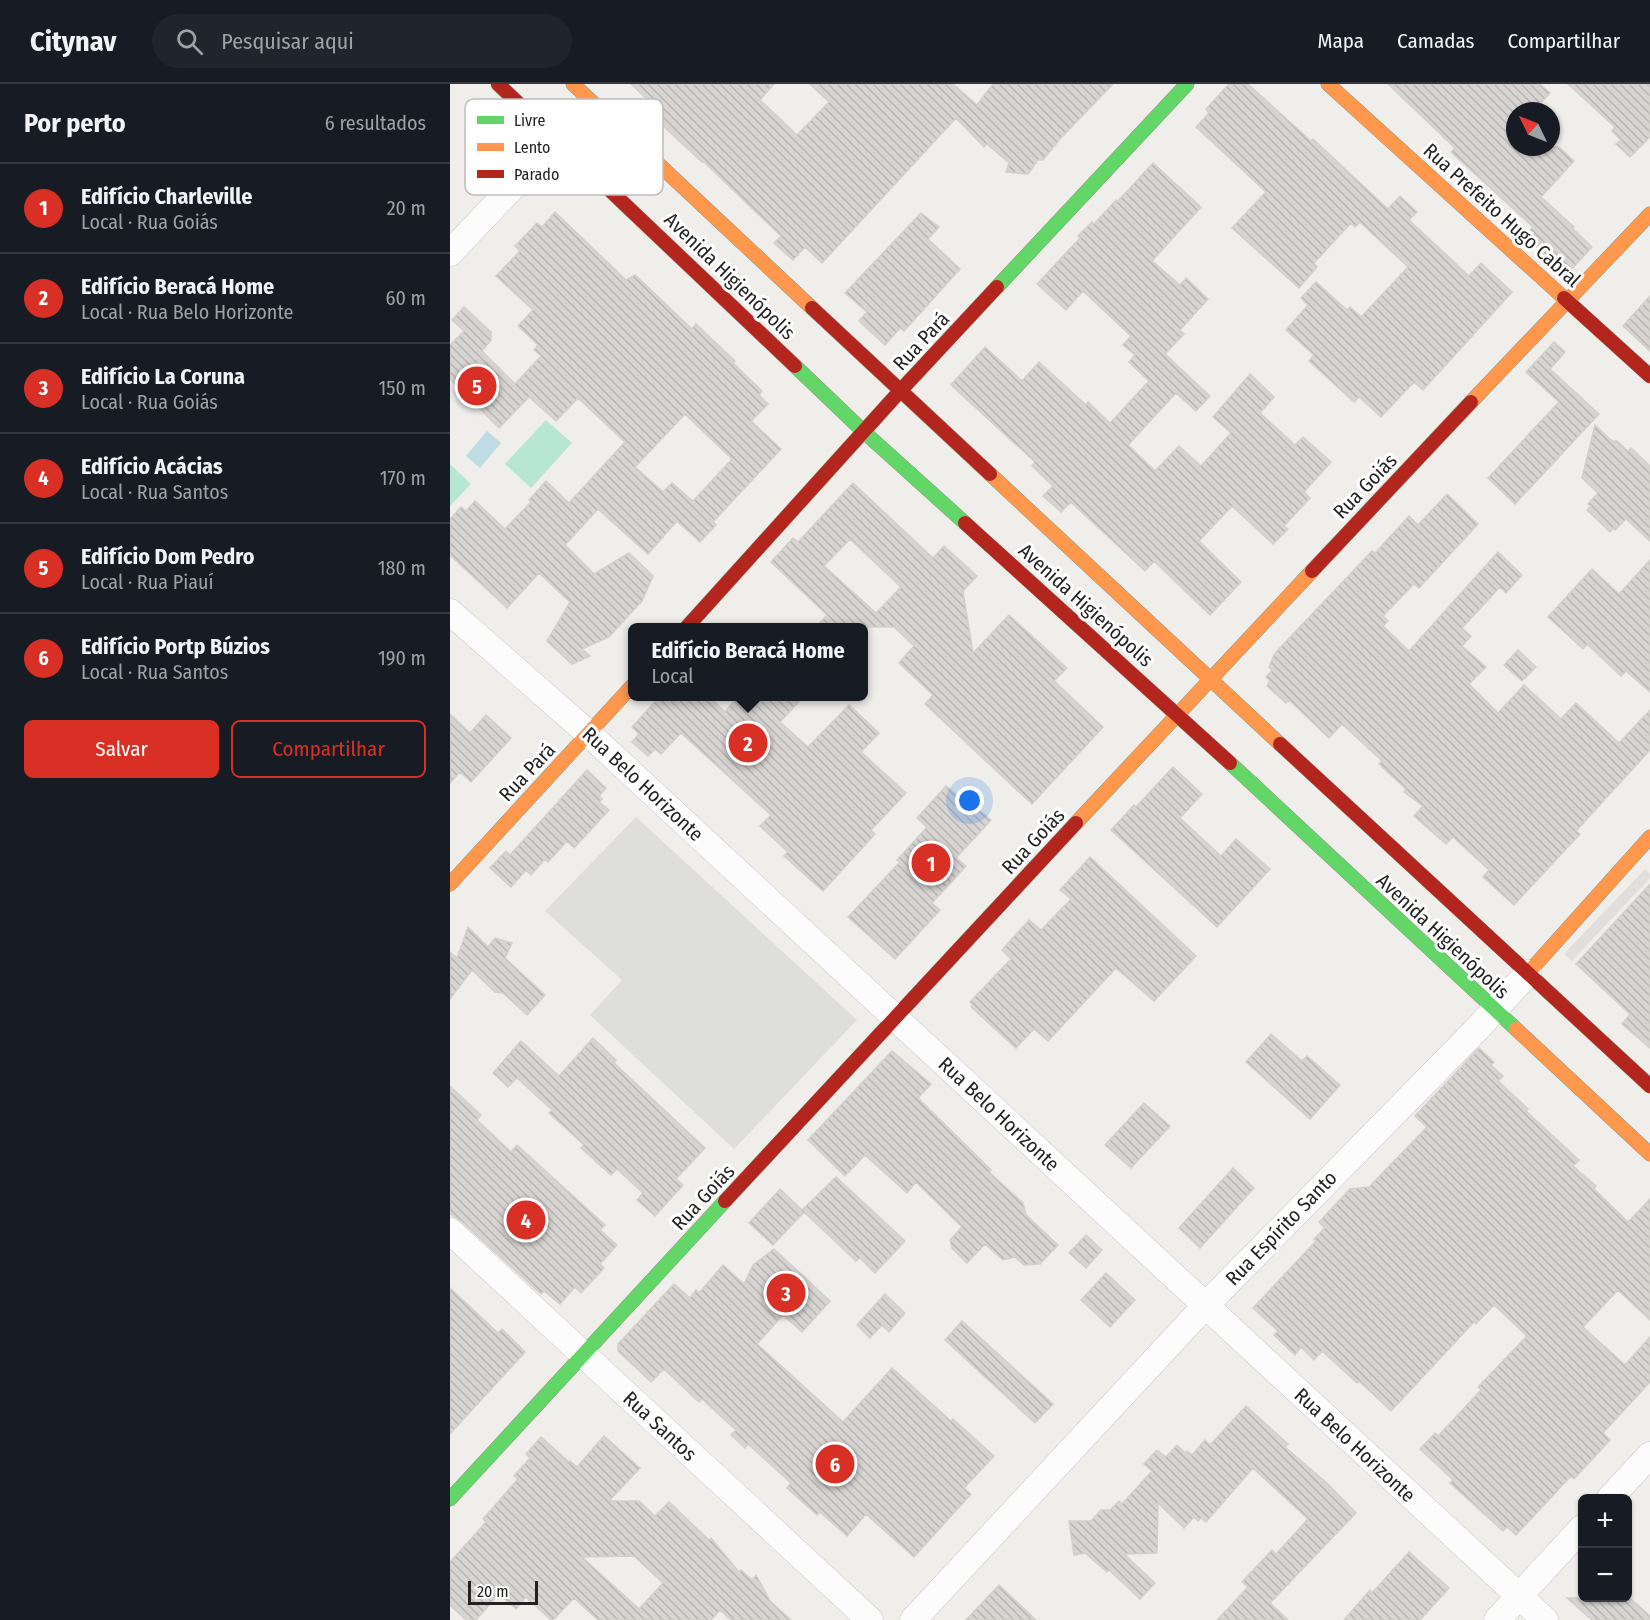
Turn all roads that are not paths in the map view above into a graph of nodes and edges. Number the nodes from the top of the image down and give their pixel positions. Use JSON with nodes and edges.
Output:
{"nodes":[{"id":1,"x":498,"y":84,"type":"edge"},
{"id":2,"x":573,"y":84,"type":"edge"},
{"id":3,"x":1187,"y":84,"type":"edge"},
{"id":4,"x":1328,"y":84,"type":"edge"},
{"id":5,"x":603,"y":90,"type":"dead end"},
{"id":6,"x":517,"y":99,"type":"edge"},
{"id":7,"x":584,"y":99,"type":"edge"},
{"id":8,"x":594,"y":99,"type":"edge"},
{"id":9,"x":663,"y":173,"type":"edge"},
{"id":10,"x":505,"y":195,"type":"edge"},
{"id":11,"x":622,"y":195,"type":"edge"},
{"id":12,"x":1650,"y":214,"type":"edge"},
{"id":13,"x":450,"y":253,"type":"edge"},
{"id":14,"x":1568,"y":301,"type":"junction"},
{"id":15,"x":1650,"y":376,"type":"edge"},
{"id":16,"x":901,"y":390,"type":"junction"},
{"id":17,"x":863,"y":431,"type":"junction"},
{"id":18,"x":450,"y":612,"type":"edge"},
{"id":19,"x":690,"y":623,"type":"edge"},
{"id":20,"x":1209,"y":679,"type":"junction"},
{"id":21,"x":628,"y":691,"type":"edge"},
{"id":22,"x":1177,"y":713,"type":"junction"},
{"id":23,"x":589,"y":734,"type":"junction"},
{"id":24,"x":1650,"y":837,"type":"edge"},
{"id":25,"x":450,"y":884,"type":"edge"},
{"id":26,"x":1528,"y":973,"type":"junction"},
{"id":27,"x":1494,"y":1010,"type":"junction"},
{"id":28,"x":896,"y":1019,"type":"junction"},
{"id":29,"x":1650,"y":1086,"type":"edge"},
{"id":30,"x":1650,"y":1154,"type":"edge"},
{"id":31,"x":450,"y":1231,"type":"edge"},
{"id":32,"x":1205,"y":1306,"type":"junction"},
{"id":33,"x":582,"y":1354,"type":"junction"},
{"id":34,"x":1650,"y":1455,"type":"edge"},
{"id":35,"x":1614,"y":1494,"type":"edge"},
{"id":36,"x":450,"y":1499,"type":"edge"},
{"id":37,"x":1578,"y":1532,"type":"edge"},
{"id":38,"x":1518,"y":1597,"type":"junction"},
{"id":39,"x":870,"y":1620,"type":"edge"},
{"id":40,"x":913,"y":1620,"type":"edge"},
{"id":41,"x":1497,"y":1620,"type":"edge"},
{"id":42,"x":1545,"y":1620,"type":"edge"}],
"edges":[{"from":1,"to":6,"type":"main road","name":"Avenida Higienópolis"},
{"from":2,"to":7,"type":"main road","name":"Avenida Higienópolis"},
{"from":3,"to":16,"type":"main road","name":"Rua Pará"},
{"from":4,"to":14,"type":"main road","name":"Rua Prefeito Hugo Cabral"},
{"from":5,"to":8,"type":"main road"},
{"from":9,"to":16,"type":"main road","name":"Avenida Higienópolis"},
{"from":10,"to":13,"type":"street"},
{"from":11,"to":17,"type":"main road","name":"Avenida Higienópolis"},
{"from":12,"to":14,"type":"main road","name":"Rua Goiás"},
{"from":14,"to":15,"type":"main road","name":"Rua Prefeito Hugo Cabral"},
{"from":14,"to":20,"type":"main road","name":"Rua Goiás"},
{"from":16,"to":17,"type":"main road","name":"Rua Pará"},
{"from":16,"to":20,"type":"main road","name":"Avenida Higienópolis"},
{"from":17,"to":19,"type":"main road","name":"Rua Pará"},
{"from":17,"to":22,"type":"main road","name":"Avenida Higienópolis"},
{"from":18,"to":23,"type":"street","name":"Rua Belo Horizonte"},
{"from":20,"to":22,"type":"main road","name":"Rua Goiás"},
{"from":20,"to":26,"type":"main road","name":"Avenida Higienópolis"},
{"from":21,"to":23,"type":"main road","name":"Rua Pará"},
{"from":22,"to":27,"type":"main road","name":"Avenida Higienópolis"},
{"from":22,"to":28,"type":"main road","name":"Rua Goiás"},
{"from":23,"to":25,"type":"main road","name":"Rua Pará"},
{"from":23,"to":28,"type":"street","name":"Rua Belo Horizonte"},
{"from":24,"to":26,"type":"main road","name":"Rua Espírito Santo"},
{"from":26,"to":27,"type":"street","name":"Rua Espírito Santo"},
{"from":26,"to":29,"type":"main road","name":"Avenida Higienópolis"},
{"from":27,"to":30,"type":"main road","name":"Avenida Higienópolis"},
{"from":27,"to":32,"type":"street","name":"Rua Espírito Santo"},
{"from":28,"to":32,"type":"street","name":"Rua Belo Horizonte"},
{"from":28,"to":33,"type":"main road","name":"Rua Goiás"},
{"from":31,"to":33,"type":"street","name":"Rua Santos"},
{"from":32,"to":38,"type":"street","name":"Rua Belo Horizonte"},
{"from":32,"to":40,"type":"street","name":"Rua Espírito Santo"},
{"from":33,"to":36,"type":"main road","name":"Rua Goiás"},
{"from":33,"to":39,"type":"street","name":"Rua Santos"},
{"from":34,"to":35,"type":"street"},
{"from":37,"to":38,"type":"street"},
{"from":38,"to":41,"type":"street"},
{"from":38,"to":42,"type":"street","name":"Rua Belo Horizonte"}]}
